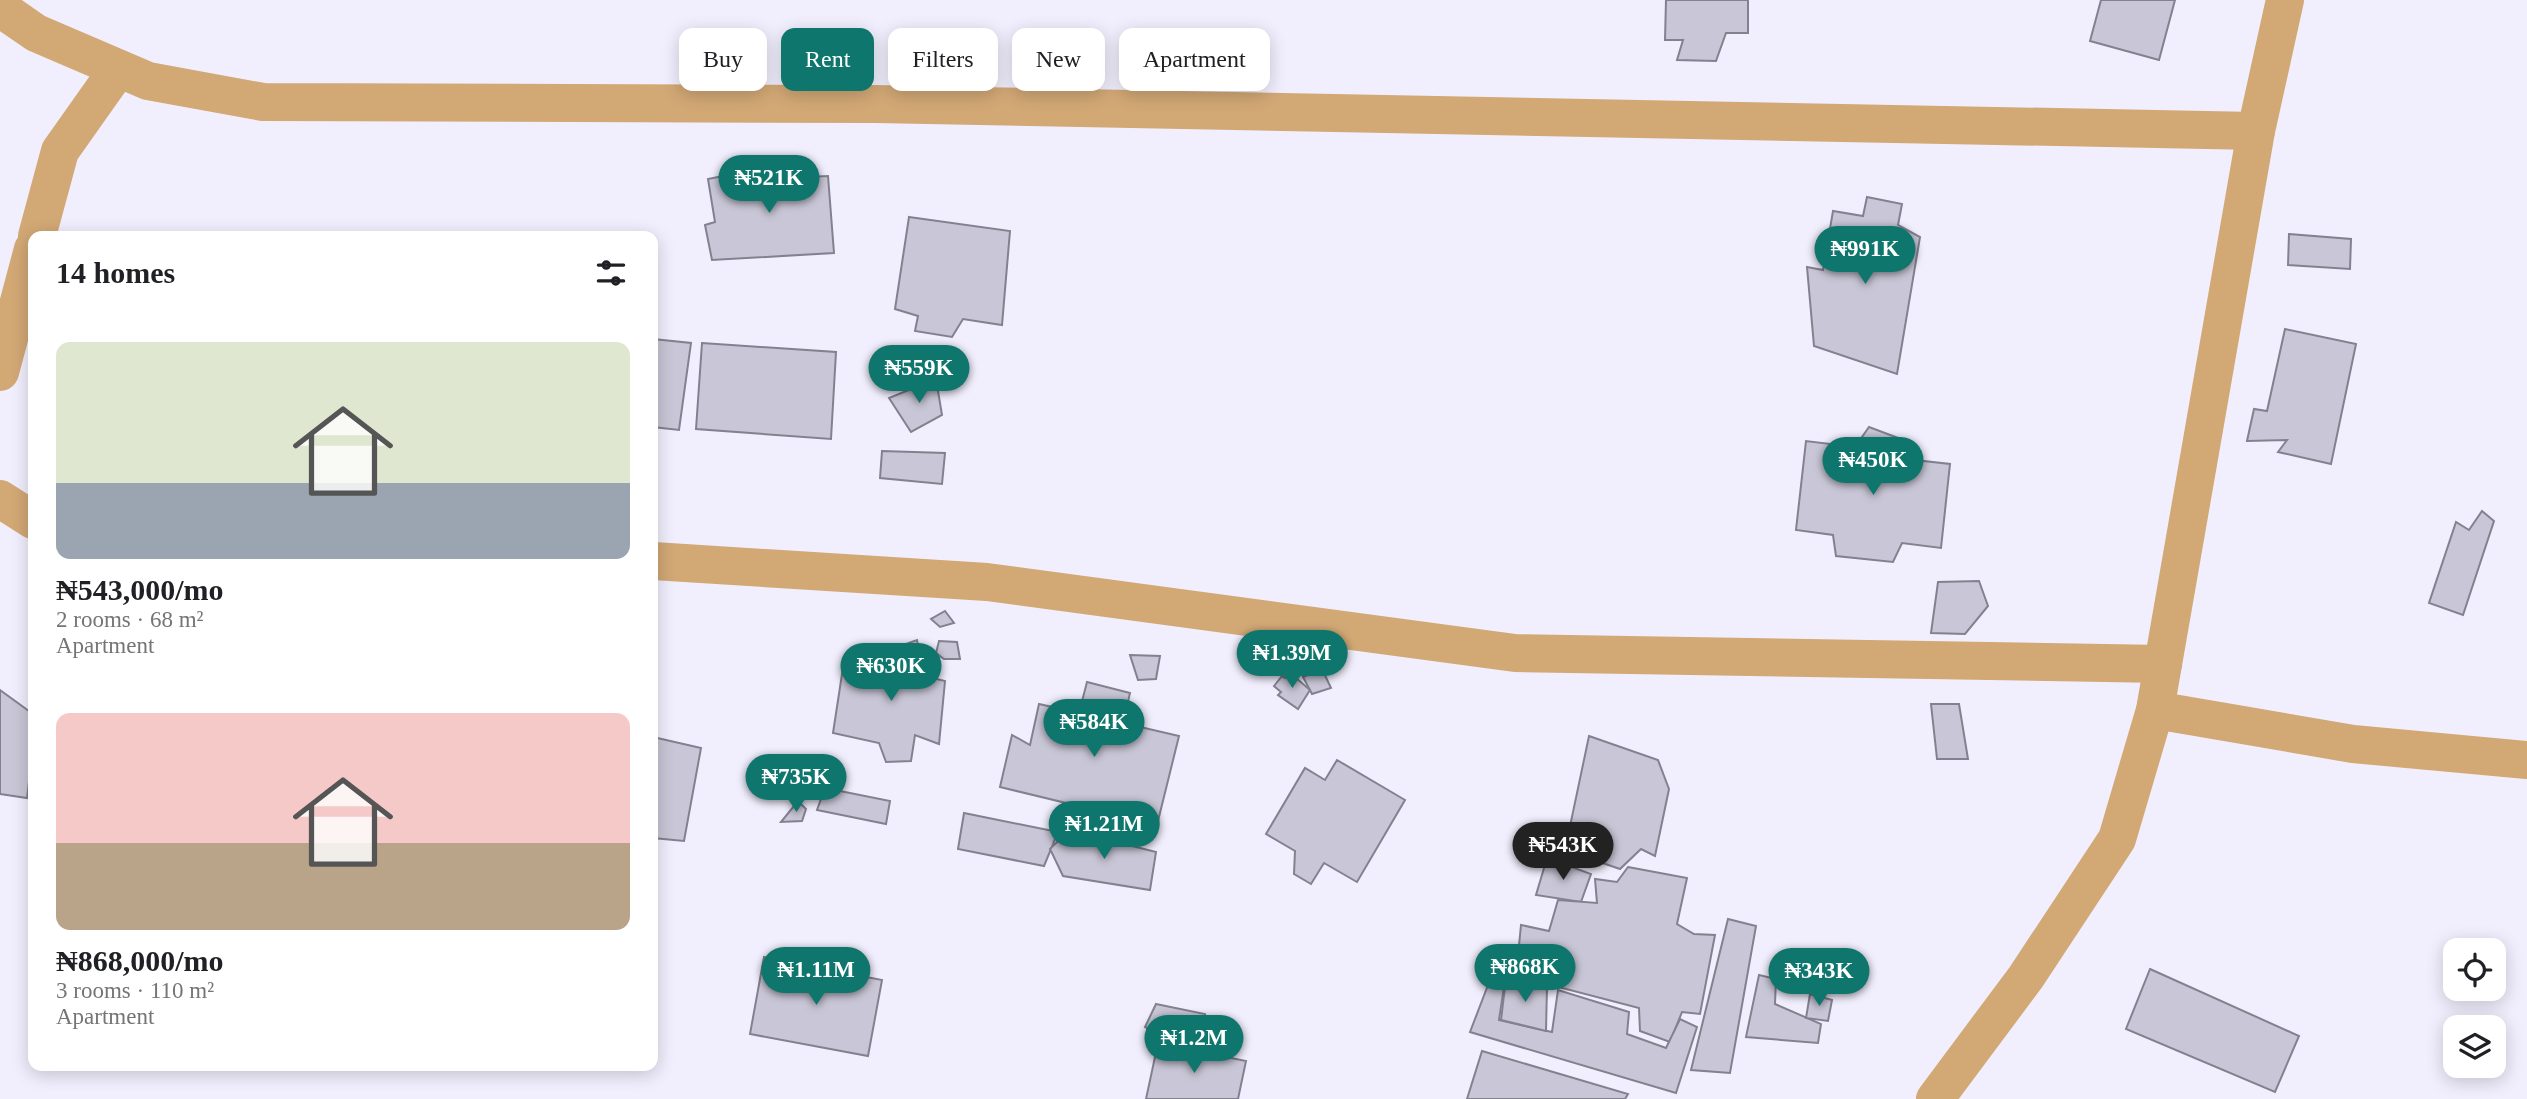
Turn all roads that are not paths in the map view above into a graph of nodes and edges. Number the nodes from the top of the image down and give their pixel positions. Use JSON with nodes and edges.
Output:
{"nodes":[{"id":1,"x":2286,"y":0,"type":"edge"},
{"id":2,"x":0,"y":8,"type":"edge"},
{"id":3,"x":118,"y":69,"type":"junction"},
{"id":4,"x":2256,"y":131,"type":"junction"},
{"id":5,"x":38,"y":231,"type":"edge"},
{"id":6,"x":28,"y":268,"type":"edge"},
{"id":7,"x":0,"y":372,"type":"edge"},
{"id":8,"x":0,"y":499,"type":"edge"},
{"id":9,"x":28,"y":517,"type":"edge"},
{"id":10,"x":658,"y":561,"type":"edge"},
{"id":11,"x":2163,"y":664,"type":"junction"},
{"id":12,"x":2155,"y":710,"type":"junction"},
{"id":13,"x":2527,"y":760,"type":"edge"},
{"id":14,"x":1934,"y":1099,"type":"edge"}],
"edges":[{"from":1,"to":4,"type":"street"},
{"from":2,"to":3,"type":"street"},
{"from":3,"to":4,"type":"street"},
{"from":3,"to":5,"type":"street"},
{"from":4,"to":11,"type":"street"},
{"from":6,"to":7,"type":"street"},
{"from":8,"to":9,"type":"street"},
{"from":10,"to":11,"type":"street"},
{"from":11,"to":12,"type":"street"},
{"from":12,"to":13,"type":"street"},
{"from":12,"to":14,"type":"street"}]}
